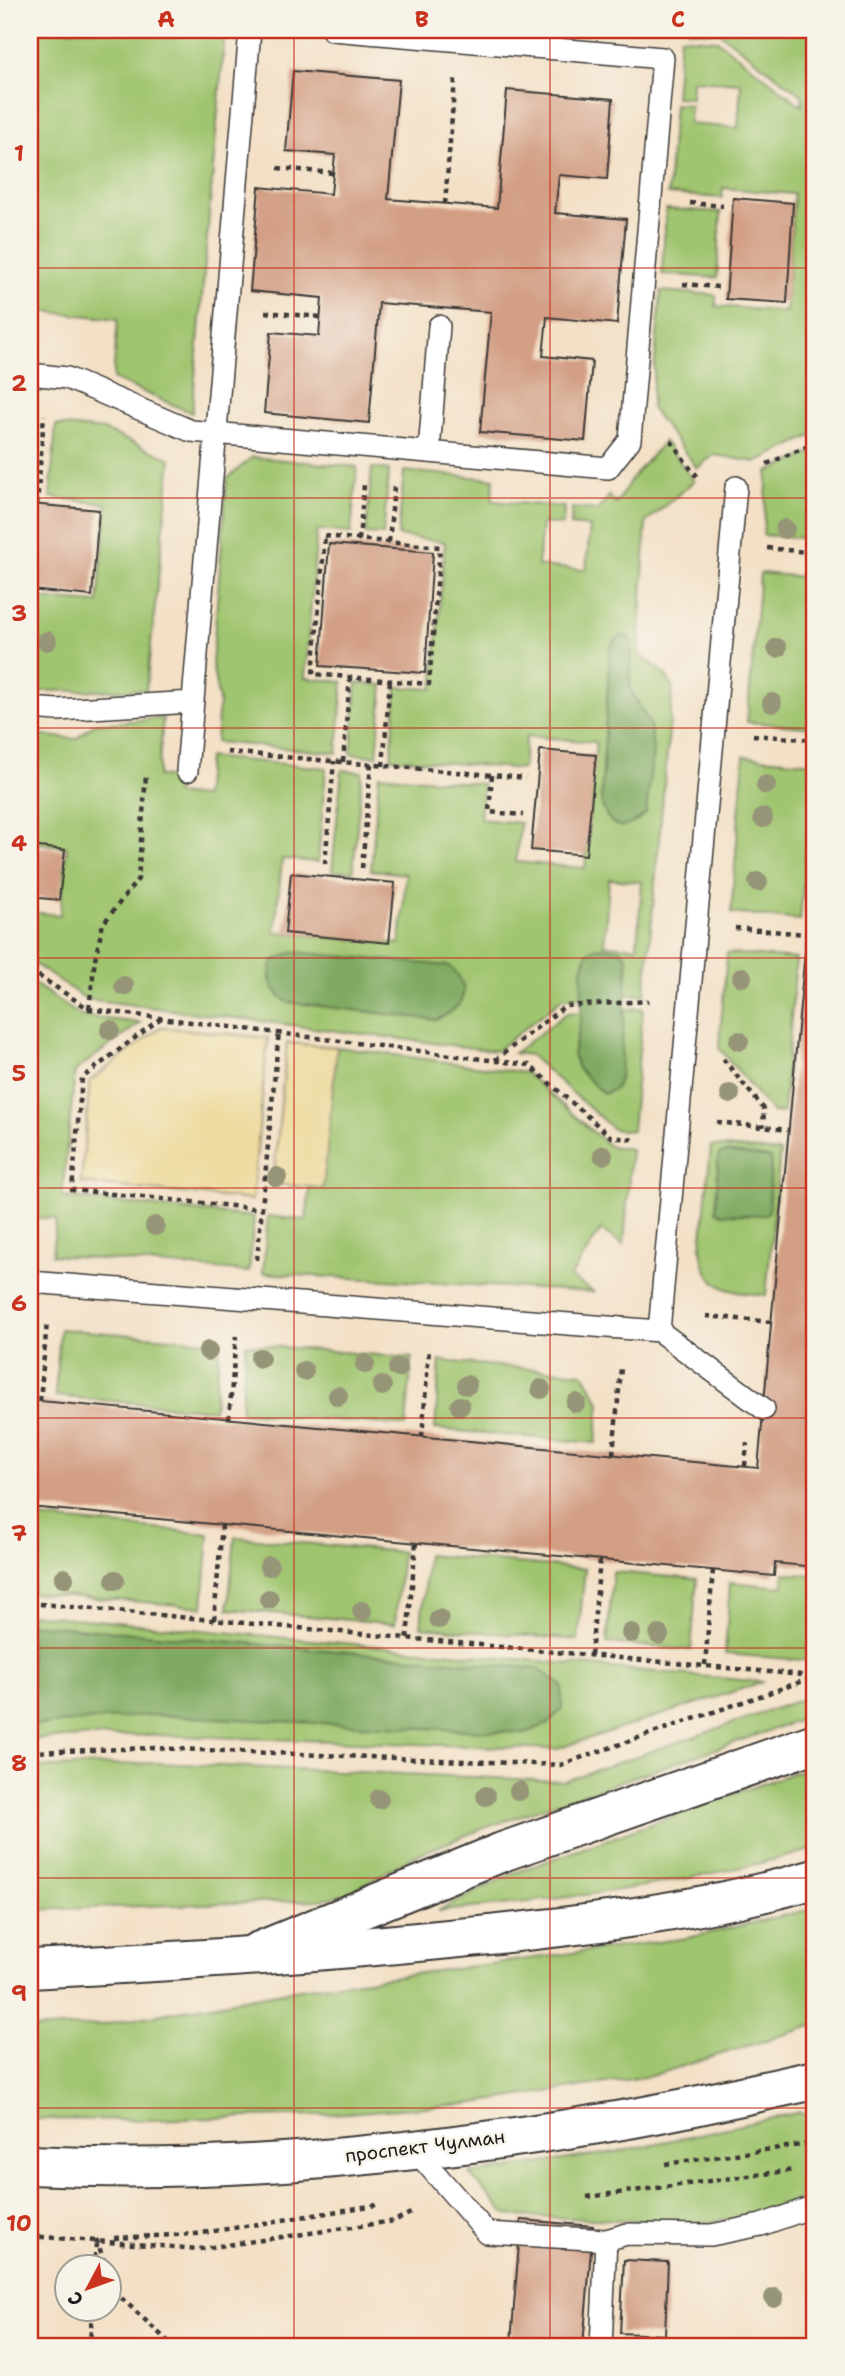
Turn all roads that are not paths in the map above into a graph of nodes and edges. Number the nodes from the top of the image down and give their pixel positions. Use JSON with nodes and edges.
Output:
{"nodes":[{"id":1,"x":250,"y":30,"type":"edge"},
{"id":2,"x":332,"y":30,"type":"edge"},
{"id":3,"x":439,"y":326,"type":"dead end"},
{"id":4,"x":39,"y":375,"type":"edge"},
{"id":5,"x":215,"y":433,"type":"junction"},
{"id":6,"x":429,"y":452,"type":"junction"},
{"id":7,"x":736,"y":487,"type":"dead end"},
{"id":8,"x":193,"y":702,"type":"junction"},
{"id":9,"x":30,"y":708,"type":"edge"},
{"id":10,"x":187,"y":771,"type":"dead end"},
{"id":11,"x":40,"y":1282,"type":"edge"},
{"id":12,"x":660,"y":1321,"type":"junction"},
{"id":13,"x":764,"y":1409,"type":"dead end"},
{"id":14,"x":815,"y":1743,"type":"edge"},
{"id":15,"x":815,"y":1879,"type":"edge"},
{"id":16,"x":243,"y":1958,"type":"junction"},
{"id":17,"x":30,"y":1969,"type":"edge"},
{"id":18,"x":815,"y":2080,"type":"edge"},
{"id":19,"x":414,"y":2149,"type":"junction"},
{"id":20,"x":30,"y":2165,"type":"edge"},
{"id":21,"x":815,"y":2206,"type":"edge"},
{"id":22,"x":606,"y":2240,"type":"junction"},
{"id":23,"x":601,"y":2346,"type":"edge"}],
"edges":[{"from":1,"to":5,"type":"lane"},
{"from":2,"to":6,"type":"lane"},
{"from":3,"to":6,"type":"lane"},
{"from":4,"to":5,"type":"lane"},
{"from":5,"to":6,"type":"lane"},
{"from":5,"to":8,"type":"lane"},
{"from":7,"to":12,"type":"lane"},
{"from":8,"to":9,"type":"lane"},
{"from":8,"to":10,"type":"lane"},
{"from":11,"to":12,"type":"lane"},
{"from":12,"to":13,"type":"lane"},
{"from":14,"to":16,"type":"main road"},
{"from":15,"to":16,"type":"main road"},
{"from":16,"to":17,"type":"main road"},
{"from":18,"to":19,"type":"main road","name":"проспект Чулман"},
{"from":19,"to":20,"type":"main road","name":"проспект Чулман"},
{"from":19,"to":22,"type":"lane"},
{"from":21,"to":22,"type":"lane"},
{"from":22,"to":23,"type":"lane"}]}
